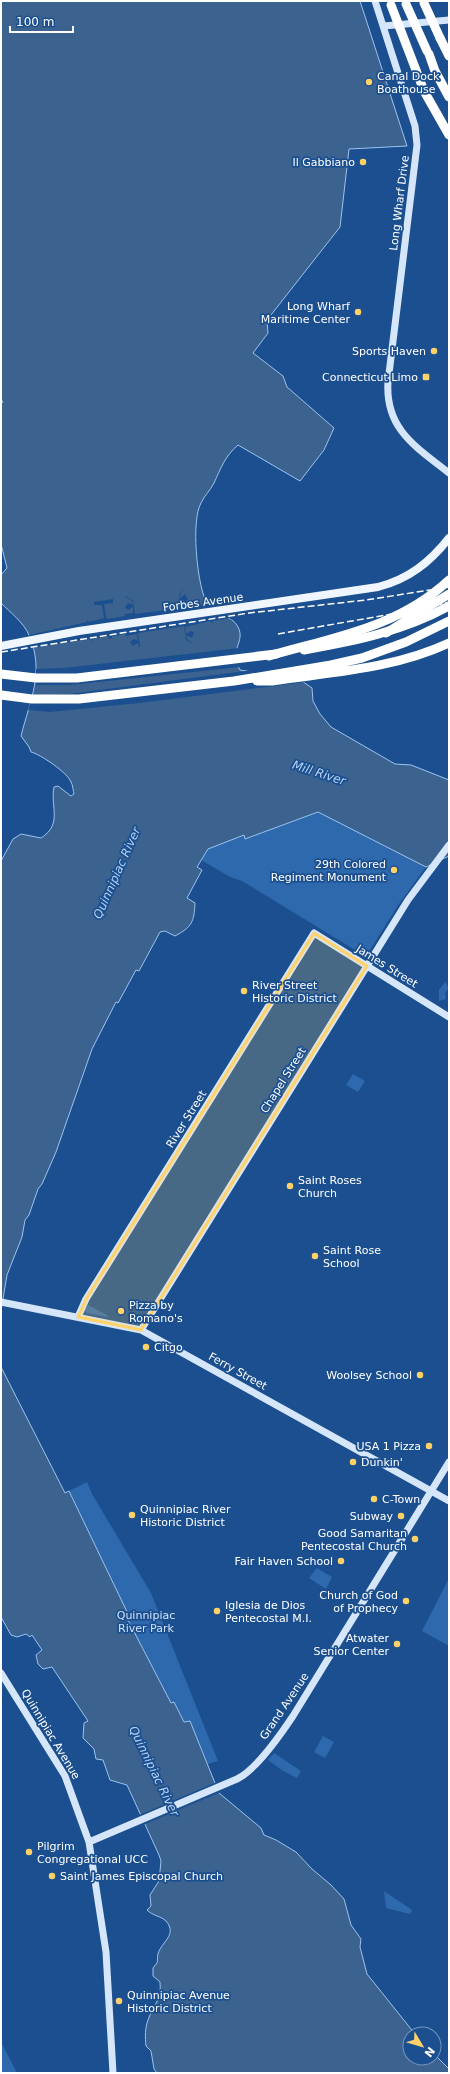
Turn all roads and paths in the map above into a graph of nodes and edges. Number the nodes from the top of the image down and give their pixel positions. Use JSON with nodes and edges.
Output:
{"nodes":[{"id":1,"x":375,"y":1,"type":"edge"},
{"id":2,"x":405,"y":2,"type":"edge"},
{"id":3,"x":424,"y":2,"type":"edge"},
{"id":4,"x":390,"y":3,"type":"edge"},
{"id":5,"x":449,"y":20,"type":"edge"},
{"id":6,"x":384,"y":26,"type":"junction"},
{"id":7,"x":448,"y":51,"type":"edge"},
{"id":8,"x":428,"y":52,"type":"junction"},
{"id":9,"x":449,"y":84,"type":"edge"},
{"id":10,"x":449,"y":97,"type":"edge"},
{"id":11,"x":449,"y":135,"type":"edge"},
{"id":12,"x":449,"y":473,"type":"edge"},
{"id":13,"x":449,"y":538,"type":"edge"},
{"id":14,"x":449,"y":580,"type":"edge"},
{"id":15,"x":449,"y":594,"type":"edge"},
{"id":16,"x":449,"y":606,"type":"edge"},
{"id":17,"x":449,"y":621,"type":"edge"},
{"id":18,"x":386,"y":633,"type":"junction"},
{"id":19,"x":449,"y":636,"type":"edge"},
{"id":20,"x":449,"y":643,"type":"edge"},
{"id":21,"x":1,"y":646,"type":"edge"},
{"id":22,"x":268,"y":656,"type":"junction"},
{"id":23,"x":324,"y":673,"type":"junction"},
{"id":24,"x":1,"y":674,"type":"edge"},
{"id":25,"x":234,"y":681,"type":"junction"},
{"id":26,"x":1,"y":695,"type":"edge"},
{"id":27,"x":449,"y":845,"type":"edge"},
{"id":28,"x":314,"y":933,"type":"joint"},
{"id":29,"x":367,"y":966,"type":"junction"},
{"id":30,"x":449,"y":1017,"type":"edge"},
{"id":31,"x":2,"y":1302,"type":"edge"},
{"id":32,"x":78,"y":1317,"type":"junction"},
{"id":33,"x":141,"y":1330,"type":"junction"},
{"id":34,"x":449,"y":1462,"type":"edge"},
{"id":35,"x":431,"y":1491,"type":"junction"},
{"id":36,"x":449,"y":1501,"type":"edge"},
{"id":37,"x":1,"y":1673,"type":"edge"},
{"id":38,"x":89,"y":1842,"type":"junction"},
{"id":39,"x":113,"y":2073,"type":"edge"}],
"edges":[{"from":1,"to":6,"type":"main road","name":"Long Wharf Drive"},
{"from":2,"to":8,"type":"highway","bridge":true},
{"from":3,"to":7,"type":"highway","bridge":true},
{"from":4,"to":11,"type":"highway","bridge":true},
{"from":5,"to":6,"type":"main road"},
{"from":6,"to":12,"type":"main road","name":"Long Wharf Drive"},
{"from":8,"to":9,"type":"highway"},
{"from":8,"to":10,"type":"highway"},
{"from":13,"to":21,"type":"main road","name":"Forbes Avenue"},
{"from":14,"to":22,"type":"highway","bridge":true},
{"from":15,"to":18,"type":"highway","bridge":true},
{"from":16,"to":18,"type":"highway","bridge":true},
{"from":17,"to":25,"type":"highway"},
{"from":18,"to":22,"type":"highway","bridge":true},
{"from":19,"to":23,"type":"highway"},
{"from":20,"to":23,"type":"highway"},
{"from":22,"to":24,"type":"highway"},
{"from":23,"to":25,"type":"highway"},
{"from":25,"to":26,"type":"highway"},
{"from":27,"to":29,"type":"main road","name":"Chapel Street"},
{"from":28,"to":29,"type":"main road","name":"James Street"},
{"from":28,"to":32,"type":"main road","name":"River Street"},
{"from":29,"to":30,"type":"main road","name":"James Street"},
{"from":29,"to":33,"type":"main road","name":"Chapel Street"},
{"from":31,"to":32,"type":"main road","name":"Ferry Street"},
{"from":32,"to":33,"type":"main road","name":"Ferry Street"},
{"from":33,"to":35,"type":"main road","name":"Ferry Street"},
{"from":34,"to":35,"type":"main road","name":"Grand Avenue"},
{"from":35,"to":36,"type":"main road","name":"Ferry Street"},
{"from":35,"to":38,"type":"main road","name":"Grand Avenue"},
{"from":37,"to":38,"type":"main road","name":"Quinnipiac Avenue"},
{"from":38,"to":39,"type":"main road","name":"Quinnipiac Avenue"}]}
